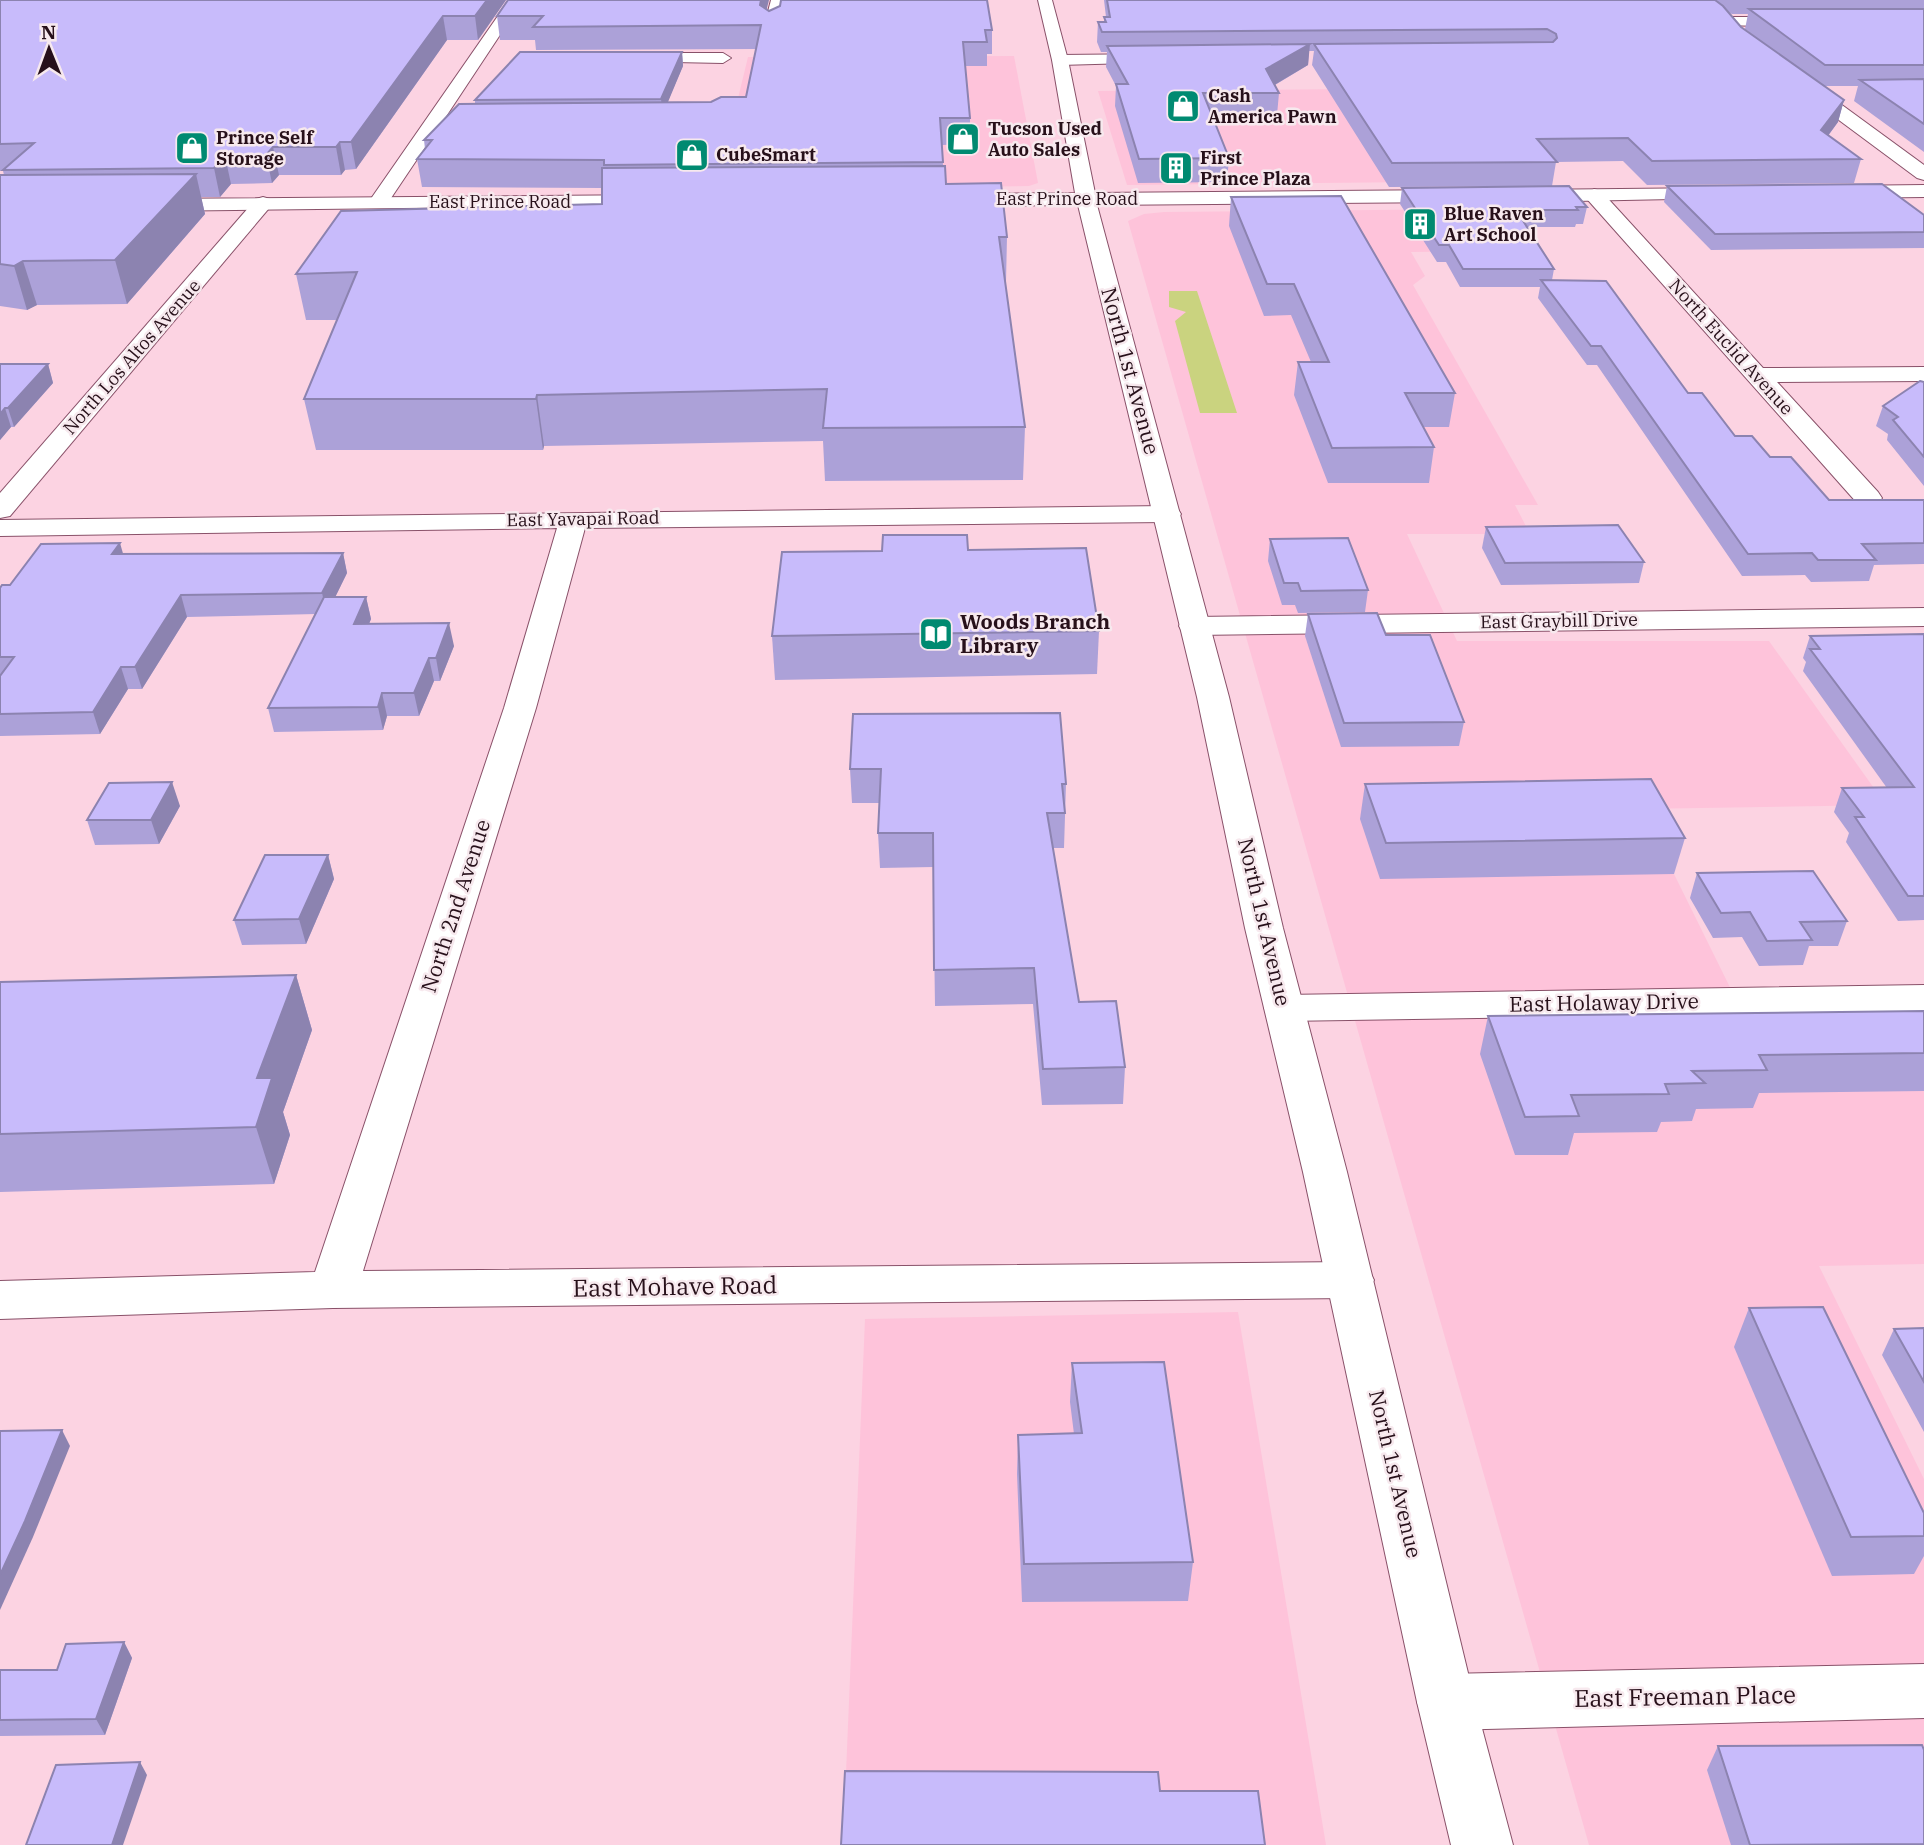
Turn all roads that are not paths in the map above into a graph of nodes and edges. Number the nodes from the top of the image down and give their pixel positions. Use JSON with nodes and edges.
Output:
{"nodes":[{"id":1,"x":516,"y":0,"type":"edge"},
{"id":2,"x":778,"y":0,"type":"edge"},
{"id":3,"x":1045,"y":0,"type":"edge"},
{"id":4,"x":1819,"y":21,"type":"edge"},
{"id":5,"x":772,"y":27,"type":"edge"},
{"id":6,"x":1744,"y":42,"type":"edge"},
{"id":7,"x":614,"y":58,"type":"edge"},
{"id":8,"x":723,"y":58,"type":"edge"},
{"id":9,"x":1176,"y":59,"type":"edge"},
{"id":10,"x":1060,"y":60,"type":"junction"},
{"id":11,"x":1784,"y":71,"type":"edge"},
{"id":12,"x":1842,"y":93,"type":"edge"},
{"id":13,"x":1815,"y":94,"type":"junction"},
{"id":14,"x":517,"y":122,"type":"edge"},
{"id":15,"x":433,"y":123,"type":"junction"},
{"id":16,"x":1924,"y":174,"type":"edge"},
{"id":17,"x":1924,"y":191,"type":"edge"},
{"id":18,"x":1817,"y":192,"type":"edge"},
{"id":19,"x":1738,"y":194,"type":"edge"},
{"id":20,"x":1594,"y":195,"type":"junction"},
{"id":21,"x":1472,"y":196,"type":"edge"},
{"id":22,"x":1499,"y":196,"type":"edge"},
{"id":23,"x":1086,"y":199,"type":"junction"},
{"id":24,"x":925,"y":200,"type":"edge"},
{"id":25,"x":676,"y":201,"type":"edge"},
{"id":26,"x":263,"y":203,"type":"junction"},
{"id":27,"x":377,"y":203,"type":"junction"},
{"id":28,"x":126,"y":205,"type":"edge"},
{"id":29,"x":1924,"y":374,"type":"edge"},
{"id":30,"x":1757,"y":375,"type":"junction"},
{"id":31,"x":1868,"y":498,"type":"edge"},
{"id":32,"x":0,"y":510,"type":"edge"},
{"id":33,"x":1167,"y":514,"type":"junction"},
{"id":34,"x":573,"y":520,"type":"junction"},
{"id":35,"x":0,"y":528,"type":"edge"},
{"id":36,"x":1924,"y":617,"type":"edge"},
{"id":37,"x":1194,"y":626,"type":"junction"},
{"id":38,"x":1924,"y":998,"type":"edge"},
{"id":39,"x":1284,"y":1008,"type":"junction"},
{"id":40,"x":1350,"y":1280,"type":"junction"},
{"id":41,"x":334,"y":1290,"type":"junction"},
{"id":42,"x":0,"y":1300,"type":"edge"},
{"id":43,"x":1924,"y":1691,"type":"edge"},
{"id":44,"x":1446,"y":1703,"type":"junction"},
{"id":45,"x":1482,"y":1845,"type":"edge"}],
"edges":[{"from":1,"to":15,"type":"street"},
{"from":2,"to":5,"type":"street"},
{"from":3,"to":10,"type":"street","name":"North 1st Avenue"},
{"from":4,"to":6,"type":"street"},
{"from":7,"to":8,"type":"street"},
{"from":9,"to":10,"type":"street"},
{"from":10,"to":23,"type":"street","name":"North 1st Avenue"},
{"from":11,"to":13,"type":"street"},
{"from":12,"to":13,"type":"street"},
{"from":13,"to":16,"type":"street"},
{"from":14,"to":15,"type":"street"},
{"from":15,"to":27,"type":"street"},
{"from":17,"to":18,"type":"street"},
{"from":19,"to":20,"type":"street"},
{"from":20,"to":22,"type":"street"},
{"from":20,"to":30,"type":"street","name":"North Euclid Avenue"},
{"from":21,"to":23,"type":"street","name":"East Prince Road"},
{"from":23,"to":24,"type":"street","name":"East Prince Road"},
{"from":23,"to":33,"type":"street","name":"North 1st Avenue"},
{"from":25,"to":27,"type":"street","name":"East Prince Road"},
{"from":26,"to":27,"type":"street","name":"East Prince Road"},
{"from":26,"to":28,"type":"street","name":"East Prince Road"},
{"from":26,"to":32,"type":"street","name":"North Los Altos Avenue"},
{"from":29,"to":30,"type":"street"},
{"from":30,"to":31,"type":"street","name":"North Euclid Avenue"},
{"from":33,"to":34,"type":"street","name":"East Yavapai Road"},
{"from":33,"to":37,"type":"street","name":"North 1st Avenue"},
{"from":34,"to":35,"type":"street","name":"East Yavapai Road"},
{"from":34,"to":41,"type":"street","name":"North 2nd Avenue"},
{"from":36,"to":37,"type":"street","name":"East Graybill Drive"},
{"from":37,"to":39,"type":"street","name":"North 1st Avenue"},
{"from":38,"to":39,"type":"street","name":"East Holaway Drive"},
{"from":39,"to":40,"type":"street","name":"North 1st Avenue"},
{"from":40,"to":41,"type":"street","name":"East Mohave Road"},
{"from":40,"to":44,"type":"street","name":"North 1st Avenue"},
{"from":41,"to":42,"type":"street","name":"East Mohave Road"},
{"from":43,"to":44,"type":"street","name":"East Freeman Place"},
{"from":44,"to":45,"type":"street","name":"North 1st Avenue"}]}
